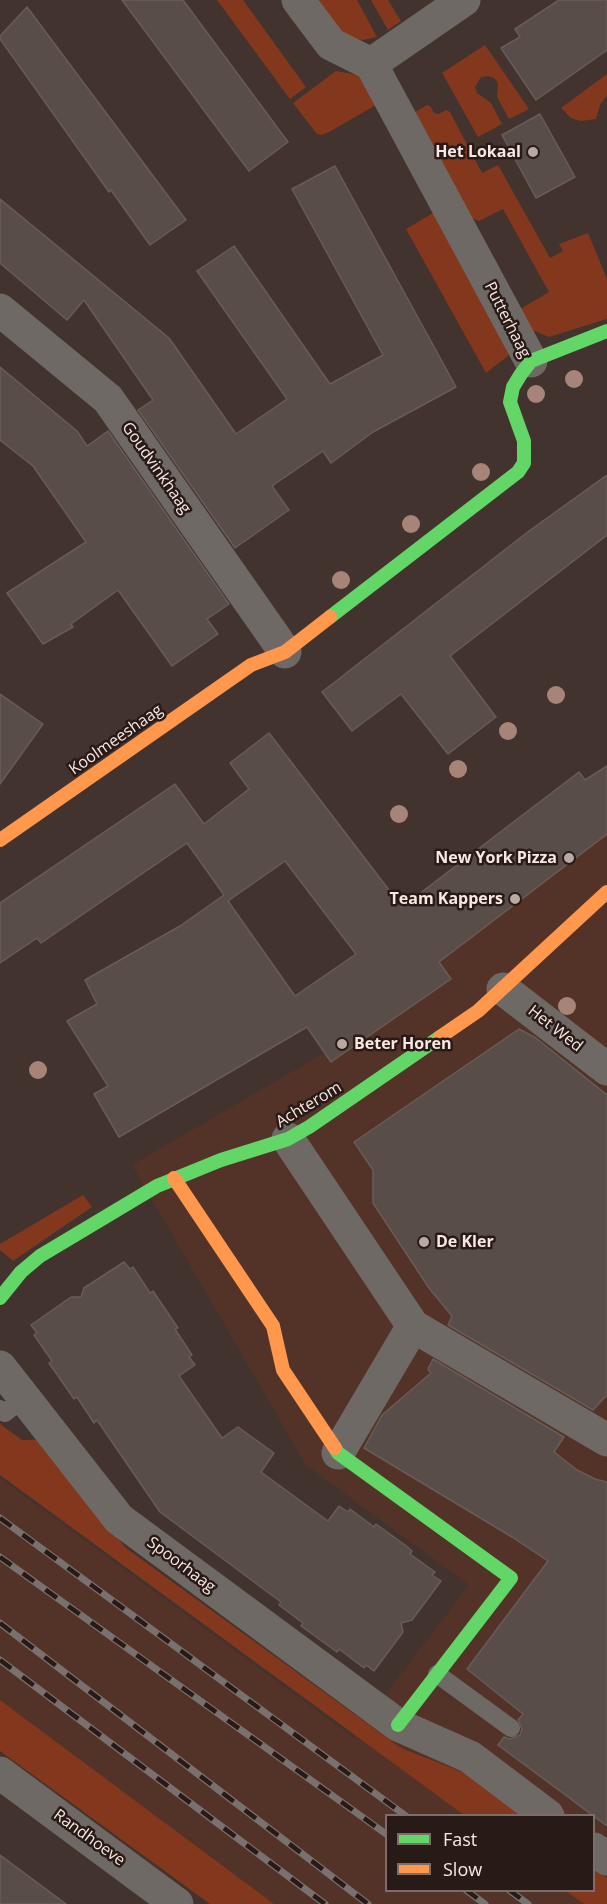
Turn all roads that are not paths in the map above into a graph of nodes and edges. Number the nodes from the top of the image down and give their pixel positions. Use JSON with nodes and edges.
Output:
{"nodes":[{"id":1,"x":298,"y":0,"type":"edge"},
{"id":2,"x":464,"y":0,"type":"edge"},
{"id":3,"x":371,"y":64,"type":"junction"},
{"id":4,"x":0,"y":310,"type":"edge"},
{"id":5,"x":607,"y":331,"type":"edge"},
{"id":6,"x":531,"y":362,"type":"junction"},
{"id":7,"x":285,"y":652,"type":"junction"},
{"id":8,"x":251,"y":665,"type":"joint"},
{"id":9,"x":0,"y":840,"type":"edge"},
{"id":10,"x":607,"y":892,"type":"edge"},
{"id":11,"x":503,"y":989,"type":"junction"},
{"id":12,"x":607,"y":1069,"type":"edge"},
{"id":13,"x":288,"y":1139,"type":"junction"},
{"id":14,"x":174,"y":1178,"type":"junction"},
{"id":15,"x":0,"y":1298,"type":"edge"},
{"id":16,"x":413,"y":1326,"type":"junction"},
{"id":17,"x":0,"y":1367,"type":"edge"},
{"id":18,"x":12,"y":1404,"type":"edge"},
{"id":19,"x":605,"y":1436,"type":"edge"},
{"id":20,"x":338,"y":1453,"type":"junction"},
{"id":21,"x":437,"y":1674,"type":"junction"},
{"id":22,"x":398,"y":1725,"type":"junction"},
{"id":23,"x":511,"y":1728,"type":"dead end"},
{"id":24,"x":0,"y":1773,"type":"edge"},
{"id":25,"x":547,"y":1814,"type":"edge"},
{"id":26,"x":595,"y":1850,"type":"edge"},
{"id":27,"x":607,"y":1859,"type":"edge"},
{"id":28,"x":177,"y":1904,"type":"edge"}],
"edges":[{"from":1,"to":3,"type":"street"},
{"from":2,"to":3,"type":"street"},
{"from":3,"to":6,"type":"street","name":"Putterhaag"},
{"from":4,"to":7,"type":"street","name":"Goudvinkhaag"},
{"from":5,"to":6,"type":"street"},
{"from":6,"to":7,"type":"street","name":"Putterhaag"},
{"from":7,"to":8,"type":"street","name":"Putterhaag"},
{"from":8,"to":9,"type":"street","name":"Koolmeeshaag"},
{"from":10,"to":11,"type":"street","name":"Achterom"},
{"from":11,"to":12,"type":"street","name":"Het Wed"},
{"from":11,"to":13,"type":"street","name":"Achterom"},
{"from":13,"to":14,"type":"street","name":"Achterom"},
{"from":13,"to":16,"type":"street"},
{"from":14,"to":15,"type":"street","name":"Achterom"},
{"from":14,"to":20,"type":"street"},
{"from":16,"to":19,"type":"street"},
{"from":16,"to":20,"type":"street"},
{"from":17,"to":18,"type":"street","name":"Spoorhaag"},
{"from":18,"to":22,"type":"street","name":"Spoorhaag"},
{"from":20,"to":21,"type":"street"},
{"from":21,"to":22,"type":"street"},
{"from":21,"to":23,"type":"lane"},
{"from":22,"to":25,"type":"street","name":"Spoorhaag"},
{"from":24,"to":28,"type":"street","name":"Randhoeve"},
{"from":26,"to":27,"type":"street"}]}
